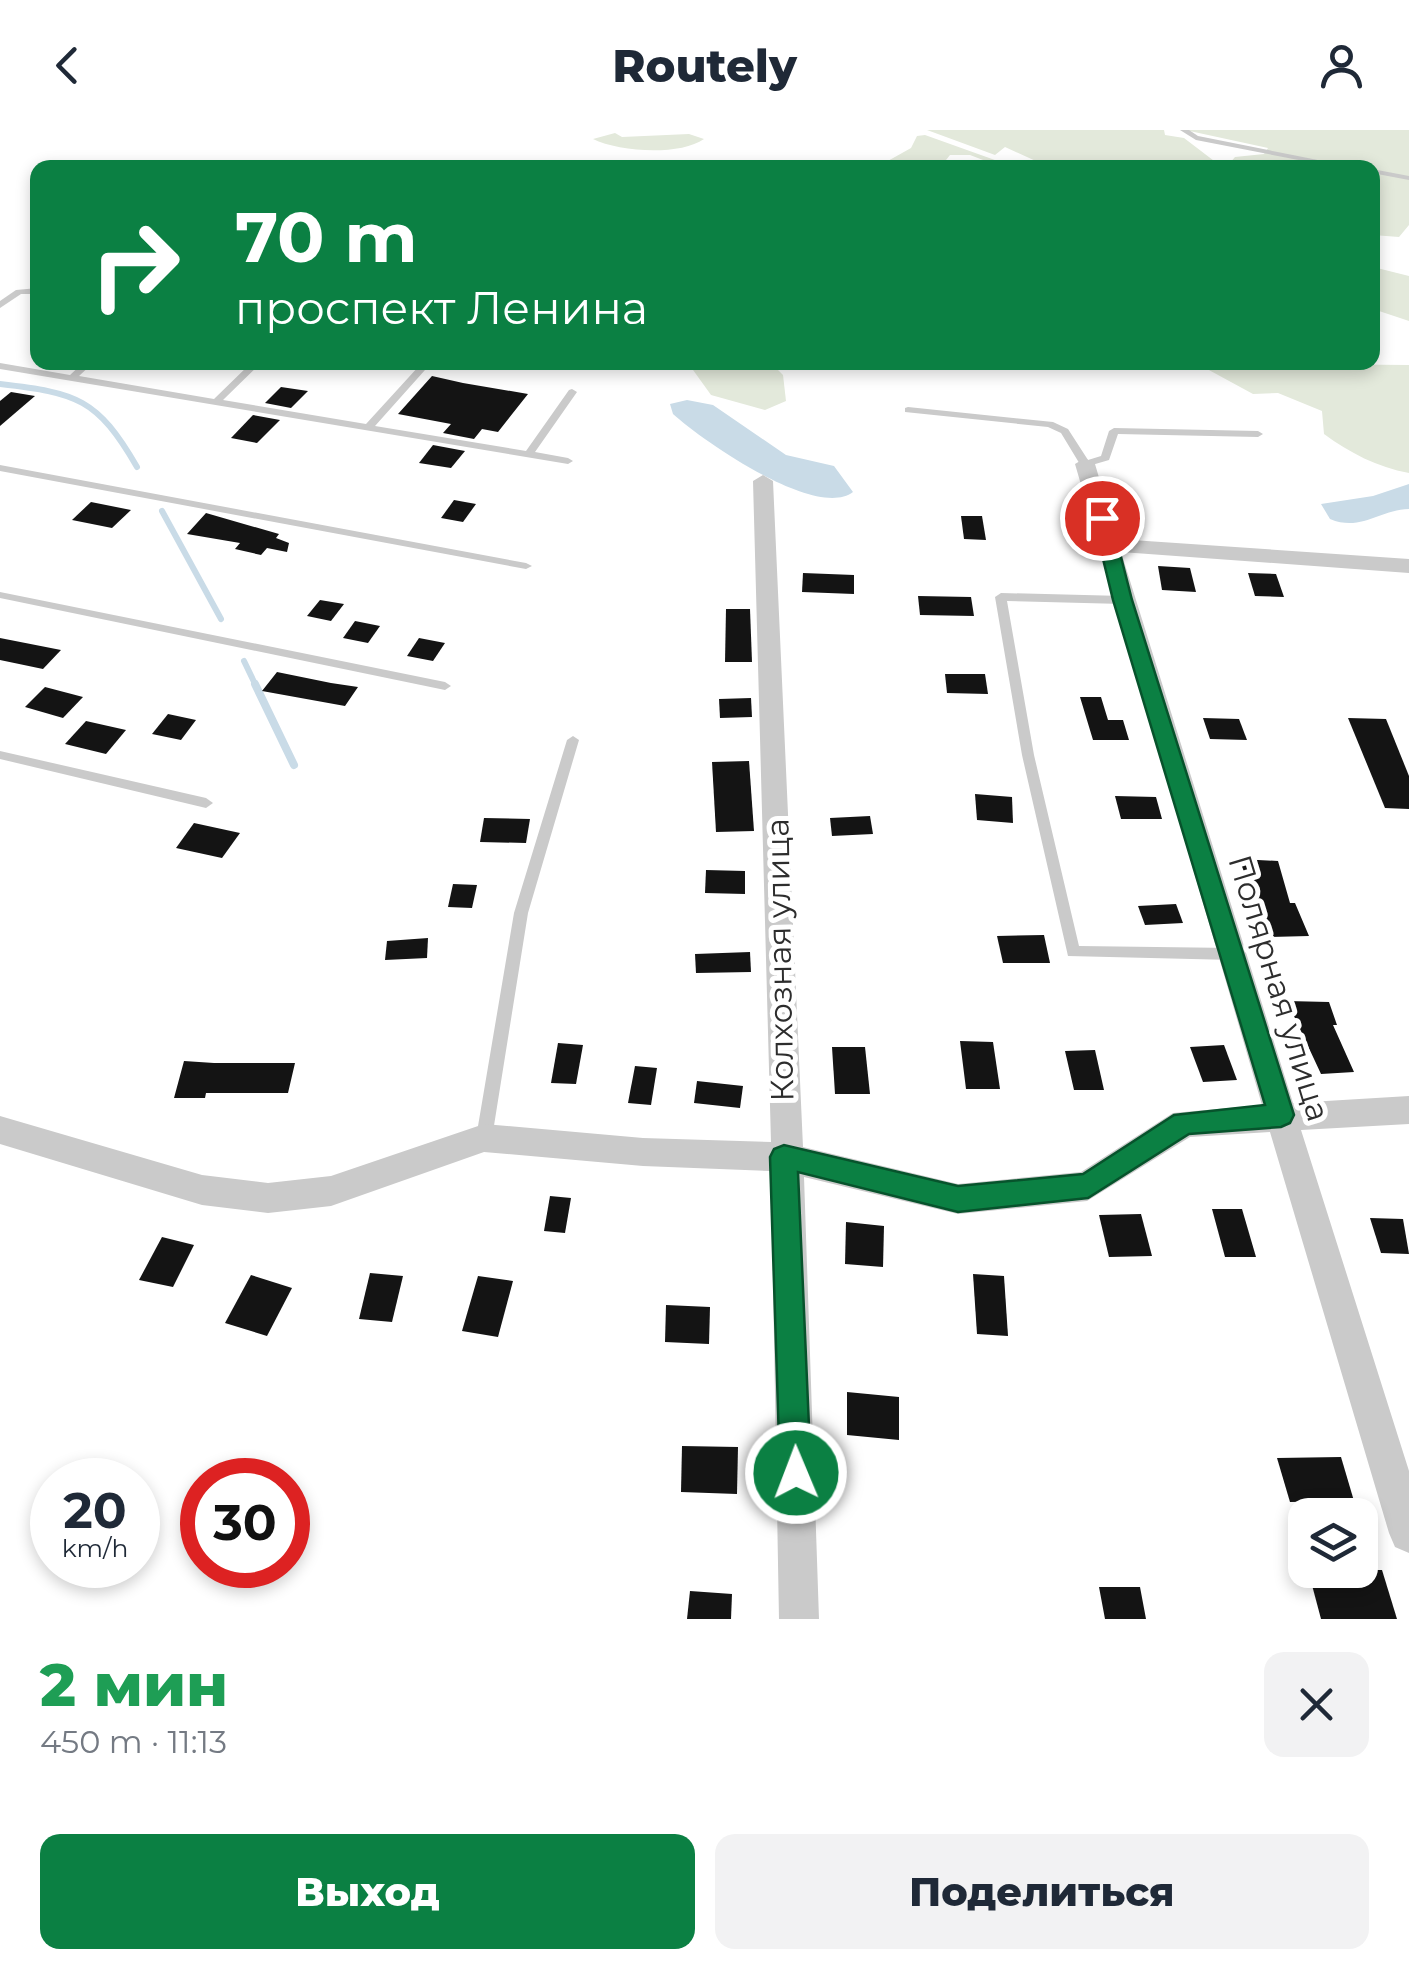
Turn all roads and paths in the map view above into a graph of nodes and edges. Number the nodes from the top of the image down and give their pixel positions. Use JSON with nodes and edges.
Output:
{"nodes":[{"id":1,"x":1184,"y":130,"type":"edge"},
{"id":2,"x":1313,"y":160,"type":"edge"},
{"id":3,"x":1380,"y":173,"type":"edge"},
{"id":4,"x":1409,"y":178,"type":"edge"},
{"id":5,"x":30,"y":291,"type":"edge"},
{"id":6,"x":0,"y":305,"type":"edge"},
{"id":7,"x":0,"y":366,"type":"edge"},
{"id":8,"x":81,"y":370,"type":"edge"},
{"id":9,"x":250,"y":370,"type":"edge"},
{"id":10,"x":420,"y":370,"type":"edge"},
{"id":11,"x":72,"y":378,"type":"junction"},
{"id":12,"x":572,"y":392,"type":"dead end"},
{"id":13,"x":216,"y":402,"type":"junction"},
{"id":14,"x":908,"y":410,"type":"dead end"},
{"id":15,"x":369,"y":427,"type":"junction"},
{"id":16,"x":1258,"y":434,"type":"dead end"},
{"id":17,"x":529,"y":454,"type":"junction"},
{"id":18,"x":568,"y":461,"type":"dead end"},
{"id":19,"x":1085,"y":464,"type":"junction"},
{"id":20,"x":0,"y":468,"type":"edge"},
{"id":21,"x":764,"y":481,"type":"dead end"},
{"id":22,"x":1110,"y":546,"type":"junction"},
{"id":23,"x":526,"y":566,"type":"dead end"},
{"id":24,"x":1409,"y":566,"type":"edge"},
{"id":25,"x":0,"y":595,"type":"edge"},
{"id":26,"x":1122,"y":600,"type":"junction"},
{"id":27,"x":446,"y":686,"type":"dead end"},
{"id":28,"x":573,"y":740,"type":"dead end"},
{"id":29,"x":0,"y":755,"type":"edge"},
{"id":30,"x":206,"y":803,"type":"dead end"},
{"id":31,"x":1234,"y":954,"type":"junction"},
{"id":32,"x":1409,"y":1110,"type":"edge"},
{"id":33,"x":1281,"y":1115,"type":"junction"},
{"id":34,"x":0,"y":1130,"type":"edge"},
{"id":35,"x":484,"y":1138,"type":"junction"},
{"id":36,"x":784,"y":1157,"type":"junction"},
{"id":37,"x":1409,"y":1533,"type":"edge"},
{"id":38,"x":799,"y":1619,"type":"edge"}],
"edges":[{"from":1,"to":2,"type":"lane"},
{"from":3,"to":4,"type":"lane"},
{"from":5,"to":6,"type":"lane"},
{"from":7,"to":11,"type":"lane"},
{"from":8,"to":11,"type":"lane"},
{"from":9,"to":13,"type":"lane"},
{"from":10,"to":15,"type":"lane"},
{"from":11,"to":13,"type":"lane"},
{"from":12,"to":17,"type":"lane"},
{"from":13,"to":15,"type":"lane"},
{"from":14,"to":19,"type":"lane"},
{"from":15,"to":17,"type":"lane"},
{"from":16,"to":19,"type":"lane"},
{"from":17,"to":18,"type":"lane"},
{"from":19,"to":22,"type":"street","name":"Полярная улица"},
{"from":20,"to":23,"type":"lane"},
{"from":21,"to":36,"type":"street","name":"Колхозная улица"},
{"from":22,"to":24,"type":"street"},
{"from":22,"to":26,"type":"street","name":"Полярная улица"},
{"from":25,"to":27,"type":"lane"},
{"from":26,"to":31,"type":"street","name":"Полярная улица"},
{"from":26,"to":31,"type":"lane"},
{"from":28,"to":35,"type":"lane"},
{"from":29,"to":30,"type":"lane"},
{"from":31,"to":33,"type":"street","name":"Полярная улица"},
{"from":32,"to":33,"type":"street"},
{"from":33,"to":36,"type":"street"},
{"from":33,"to":37,"type":"street","name":"Полярная улица"},
{"from":34,"to":35,"type":"street"},
{"from":35,"to":36,"type":"street"},
{"from":36,"to":38,"type":"street","name":"Колхозная улица"}]}
